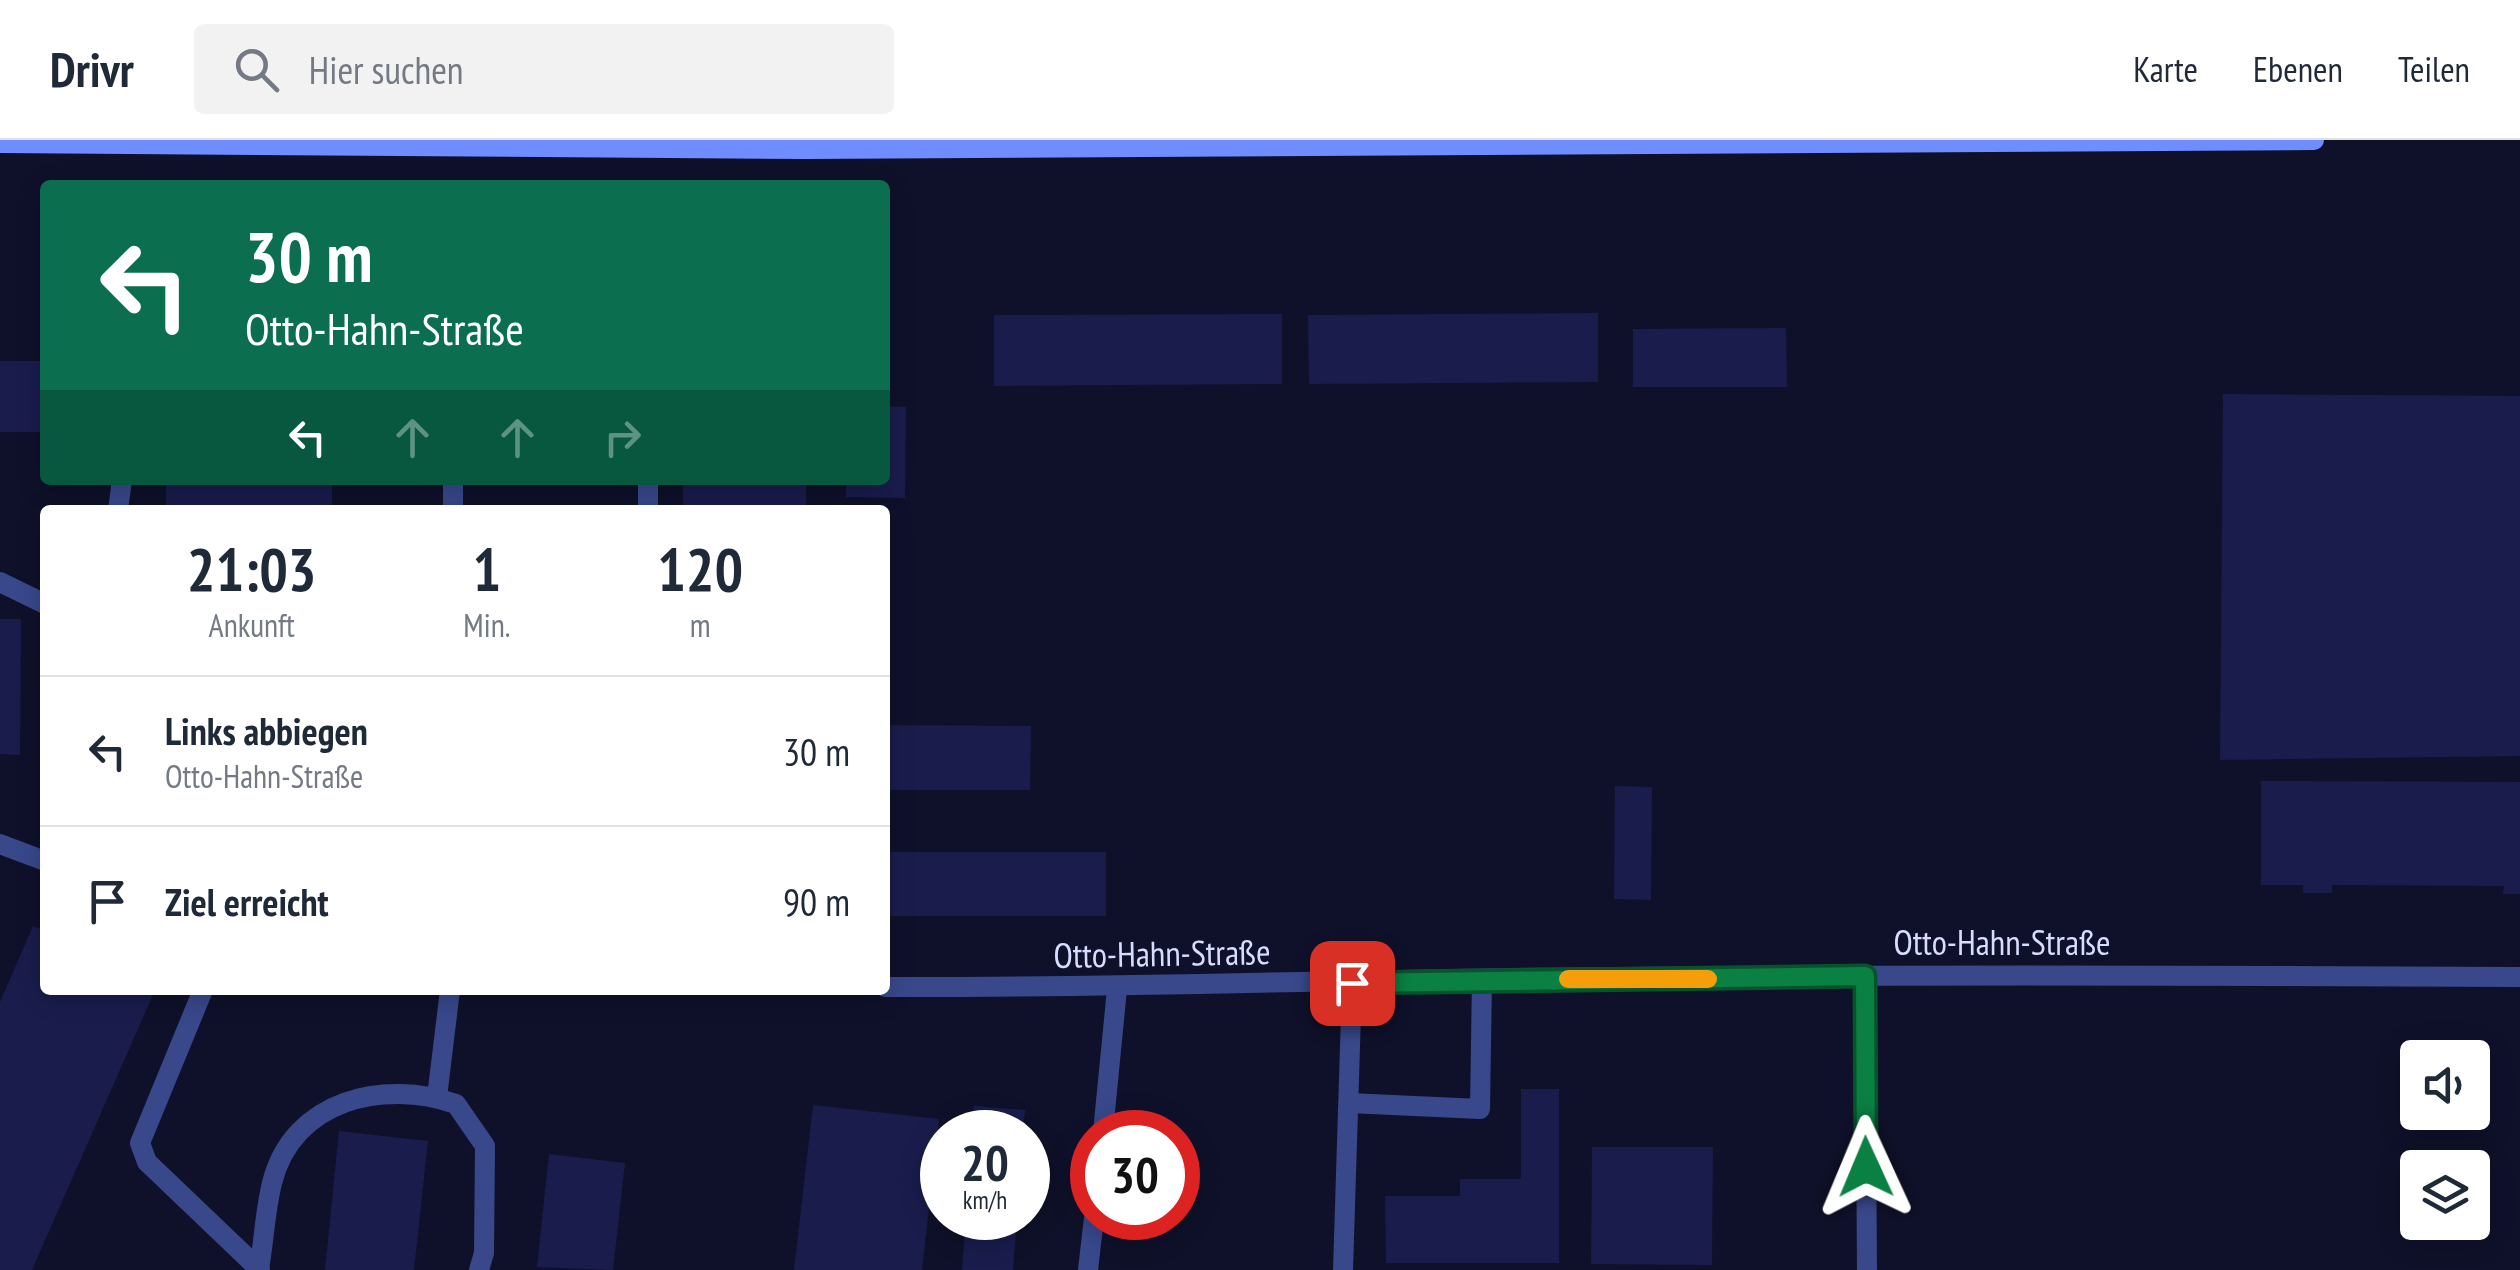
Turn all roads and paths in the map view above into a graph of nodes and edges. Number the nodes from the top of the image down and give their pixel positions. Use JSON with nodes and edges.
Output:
{"nodes":[{"id":1,"x":2314,"y":140,"type":"edge"},
{"id":2,"x":56,"y":142,"type":"edge"},
{"id":3,"x":339,"y":142,"type":"edge"},
{"id":4,"x":0,"y":143,"type":"edge"},
{"id":5,"x":0,"y":582,"type":"edge"},
{"id":6,"x":40,"y":602,"type":"edge"},
{"id":7,"x":0,"y":844,"type":"edge"},
{"id":8,"x":40,"y":860,"type":"edge"},
{"id":9,"x":1865,"y":976,"type":"junction"},
{"id":10,"x":2520,"y":978,"type":"edge"},
{"id":11,"x":1482,"y":979,"type":"junction"},
{"id":12,"x":1352,"y":983,"type":"junction"},
{"id":13,"x":890,"y":986,"type":"edge"},
{"id":14,"x":1117,"y":989,"type":"junction"},
{"id":15,"x":201,"y":995,"type":"edge"},
{"id":16,"x":449,"y":995,"type":"edge"},
{"id":17,"x":437,"y":1097,"type":"junction"},
{"id":18,"x":1349,"y":1103,"type":"junction"},
{"id":19,"x":1105,"y":1110,"type":"edge"},
{"id":20,"x":1091,"y":1240,"type":"edge"},
{"id":21,"x":260,"y":1270,"type":"edge"},
{"id":22,"x":479,"y":1270,"type":"edge"},
{"id":23,"x":1088,"y":1270,"type":"edge"},
{"id":24,"x":1343,"y":1270,"type":"edge"},
{"id":25,"x":1867,"y":1270,"type":"edge"}],
"edges":[{"from":1,"to":3,"type":"main road"},
{"from":2,"to":3,"type":"main road"},
{"from":2,"to":4,"type":"main road"},
{"from":5,"to":6,"type":"street"},
{"from":7,"to":8,"type":"street"},
{"from":9,"to":10,"type":"street","name":"Otto-Hahn-Straße"},
{"from":9,"to":11,"type":"street","name":"Otto-Hahn-Straße"},
{"from":9,"to":25,"type":"street"},
{"from":11,"to":12,"type":"street","name":"Otto-Hahn-Straße"},
{"from":11,"to":18,"type":"street"},
{"from":12,"to":14,"type":"street","name":"Otto-Hahn-Straße"},
{"from":12,"to":18,"type":"street"},
{"from":13,"to":14,"type":"street","name":"Otto-Hahn-Straße"},
{"from":14,"to":19,"type":"street"},
{"from":15,"to":21,"type":"street"},
{"from":16,"to":17,"type":"street"},
{"from":17,"to":21,"type":"street"},
{"from":17,"to":22,"type":"street"},
{"from":18,"to":24,"type":"street"},
{"from":20,"to":23,"type":"street"}]}
